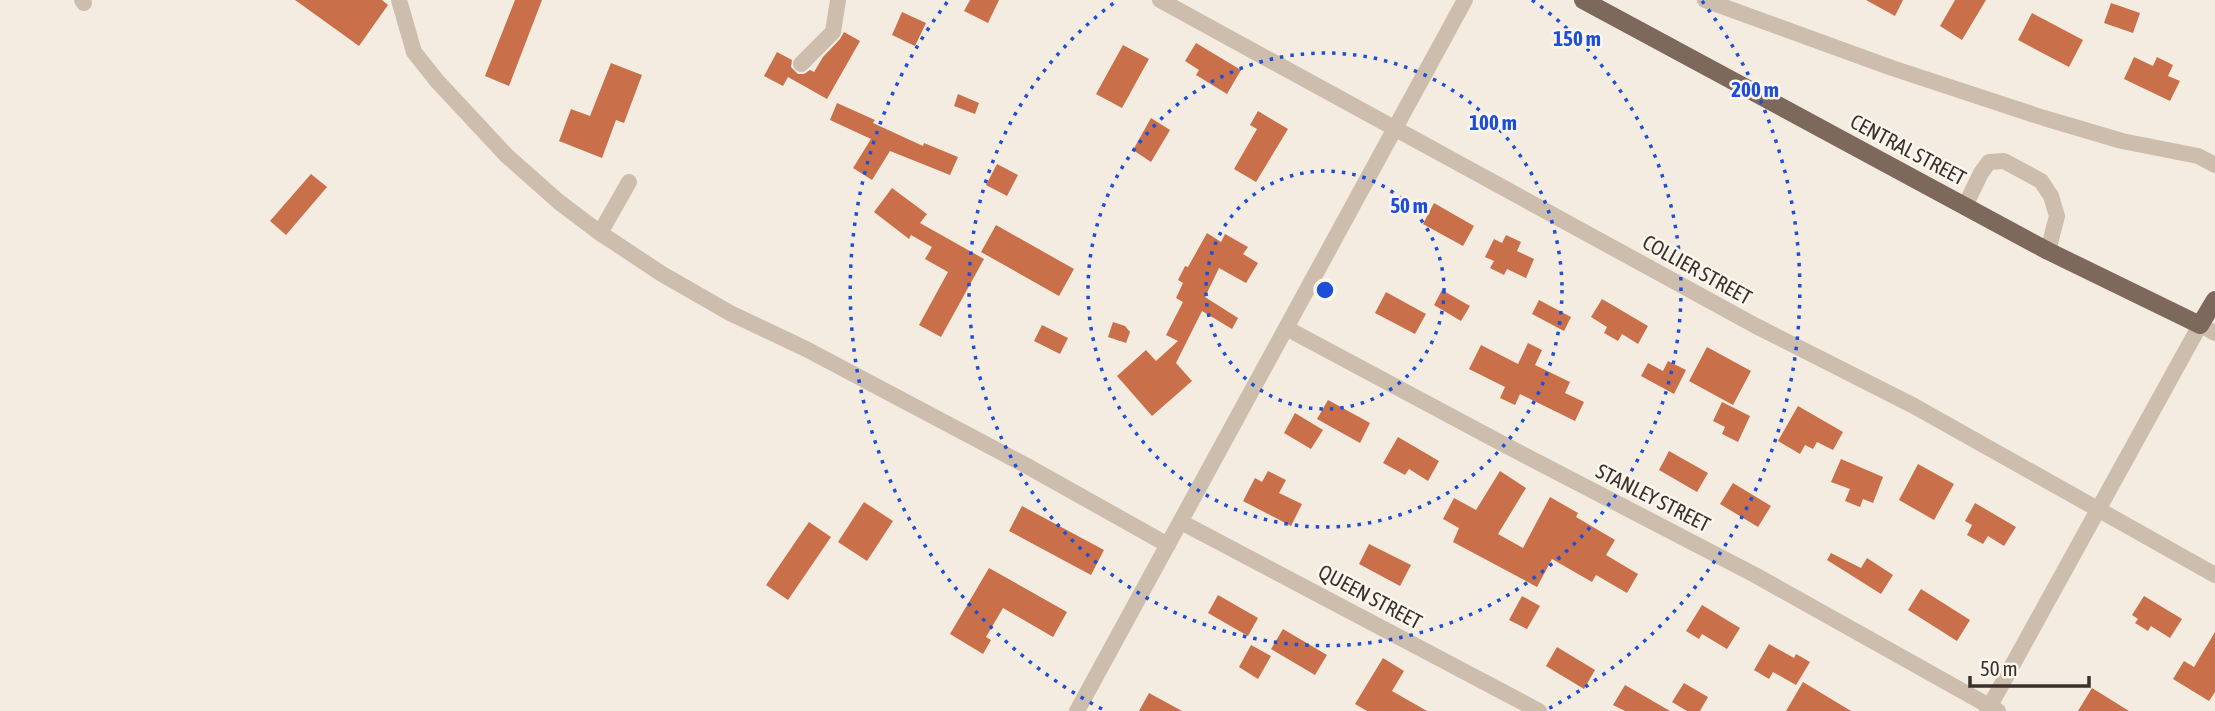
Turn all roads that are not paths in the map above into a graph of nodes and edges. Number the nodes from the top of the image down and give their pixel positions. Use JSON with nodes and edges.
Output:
{"nodes":[{"id":1,"x":399,"y":0,"type":"edge"},
{"id":2,"x":838,"y":0,"type":"edge"},
{"id":3,"x":1160,"y":0,"type":"edge"},
{"id":4,"x":1465,"y":0,"type":"edge"},
{"id":5,"x":1583,"y":0,"type":"edge"},
{"id":6,"x":1706,"y":0,"type":"edge"},
{"id":7,"x":802,"y":64,"type":"dead end"},
{"id":8,"x":1395,"y":130,"type":"junction"},
{"id":9,"x":2215,"y":165,"type":"edge"},
{"id":10,"x":629,"y":182,"type":"dead end"},
{"id":11,"x":1965,"y":206,"type":"junction"},
{"id":12,"x":600,"y":233,"type":"junction"},
{"id":13,"x":2048,"y":251,"type":"junction"},
{"id":14,"x":2215,"y":300,"type":"edge"},
{"id":15,"x":1286,"y":328,"type":"junction"},
{"id":16,"x":2208,"y":329,"type":"edge"},
{"id":17,"x":2099,"y":509,"type":"junction"},
{"id":18,"x":1181,"y":522,"type":"junction"},
{"id":19,"x":1168,"y":545,"type":"junction"},
{"id":20,"x":2215,"y":575,"type":"edge"},
{"id":21,"x":1991,"y":709,"type":"edge"},
{"id":22,"x":1077,"y":711,"type":"edge"},
{"id":23,"x":1539,"y":711,"type":"edge"}],
"edges":[{"from":1,"to":12,"type":"street"},
{"from":2,"to":7,"type":"street"},
{"from":3,"to":8,"type":"street","name":"COLLIER STREET"},
{"from":4,"to":8,"type":"street"},
{"from":5,"to":11,"type":"main road","name":"CENTRAL STREET"},
{"from":6,"to":9,"type":"street"},
{"from":8,"to":15,"type":"street"},
{"from":8,"to":17,"type":"street","name":"COLLIER STREET"},
{"from":10,"to":12,"type":"street"},
{"from":11,"to":13,"type":"main road","name":"CENTRAL STREET"},
{"from":11,"to":13,"type":"street"},
{"from":12,"to":19,"type":"street"},
{"from":13,"to":16,"type":"main road","name":"CENTRAL STREET"},
{"from":14,"to":16,"type":"main road"},
{"from":15,"to":18,"type":"street"},
{"from":15,"to":21,"type":"street","name":"STANLEY STREET"},
{"from":16,"to":17,"type":"street"},
{"from":17,"to":20,"type":"street","name":"COLLIER STREET"},
{"from":17,"to":21,"type":"street"},
{"from":18,"to":19,"type":"street"},
{"from":18,"to":23,"type":"street","name":"QUEEN STREET"},
{"from":19,"to":22,"type":"street"}]}
